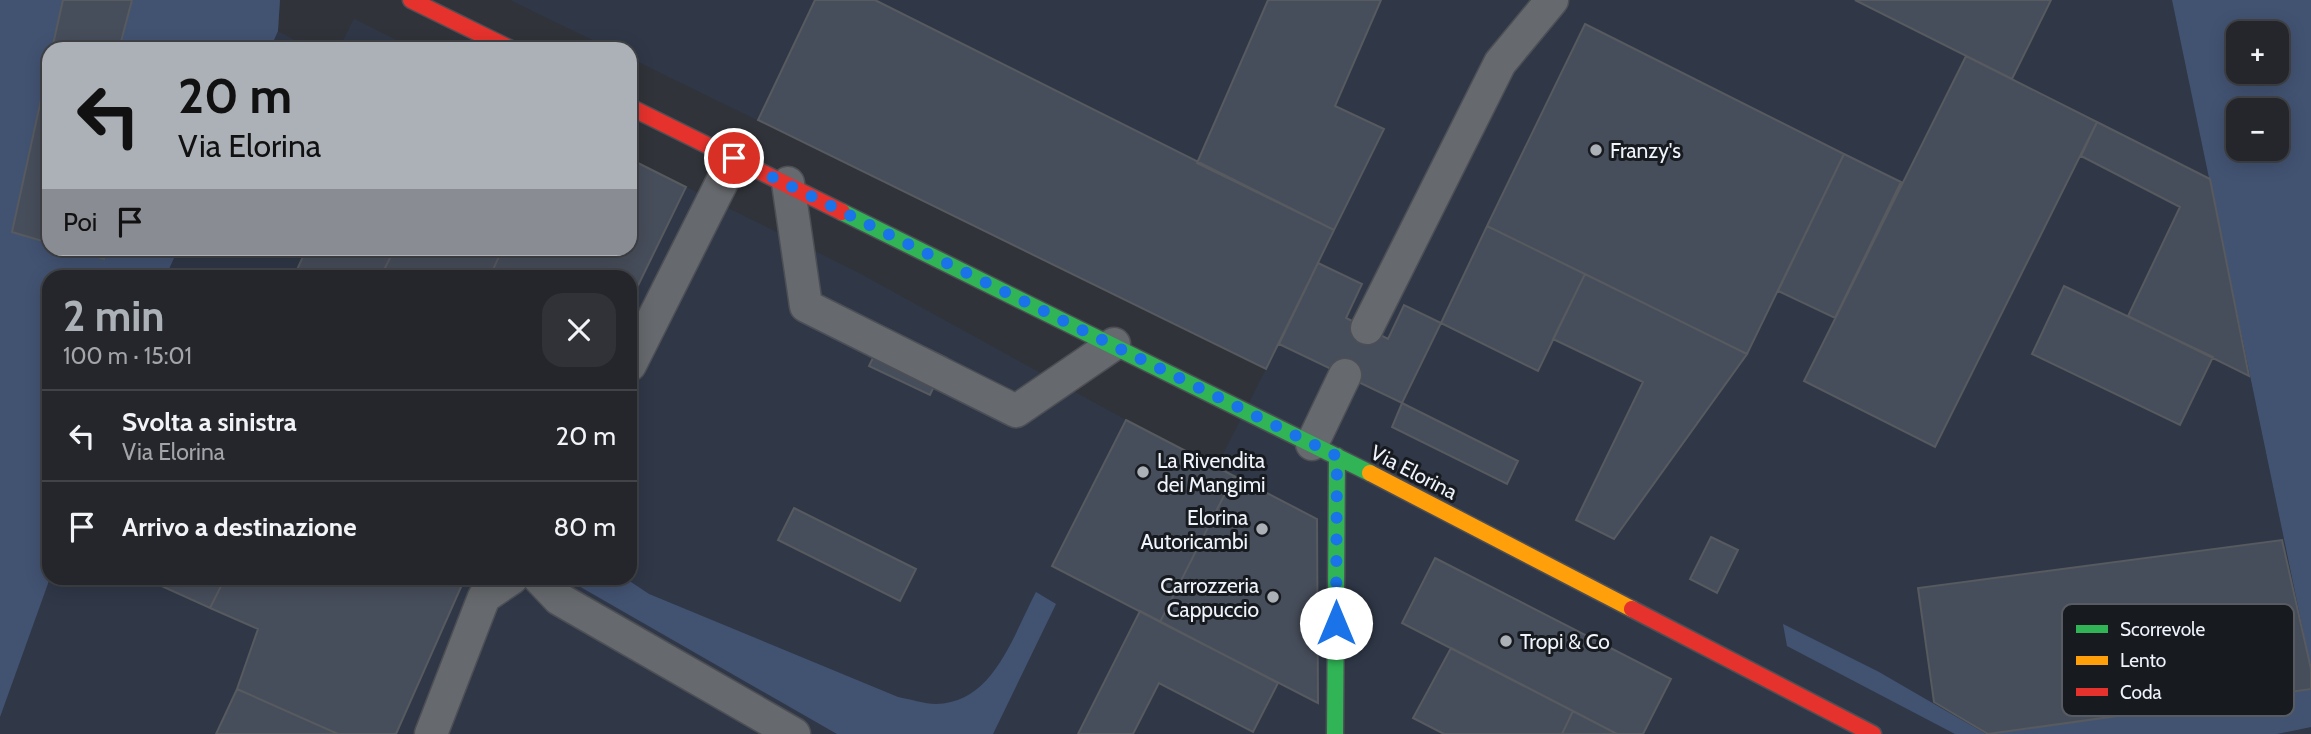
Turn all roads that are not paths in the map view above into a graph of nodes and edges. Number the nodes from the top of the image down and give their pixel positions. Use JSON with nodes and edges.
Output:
{"nodes":[{"id":1,"x":411,"y":0,"type":"edge"},
{"id":2,"x":1552,"y":0,"type":"edge"},
{"id":3,"x":497,"y":42,"type":"edge"},
{"id":4,"x":637,"y":110,"type":"edge"},
{"id":5,"x":734,"y":158,"type":"junction"},
{"id":6,"x":788,"y":183,"type":"junction"},
{"id":7,"x":1367,"y":328,"type":"dead end"},
{"id":8,"x":1114,"y":344,"type":"junction"},
{"id":9,"x":637,"y":351,"type":"edge"},
{"id":10,"x":1345,"y":375,"type":"dead end"},
{"id":11,"x":1324,"y":450,"type":"junction"},
{"id":12,"x":502,"y":585,"type":"edge"},
{"id":13,"x":546,"y":585,"type":"edge"},
{"id":14,"x":431,"y":734,"type":"edge"},
{"id":15,"x":794,"y":734,"type":"edge"},
{"id":16,"x":1335,"y":734,"type":"edge"},
{"id":17,"x":1873,"y":734,"type":"edge"}],
"edges":[{"from":1,"to":3,"type":"main road"},
{"from":2,"to":7,"type":"lane"},
{"from":4,"to":5,"type":"main road","name":"Via Elorina"},
{"from":5,"to":6,"type":"main road","name":"Via Elorina"},
{"from":5,"to":9,"type":"lane"},
{"from":6,"to":8,"type":"main road","name":"Via Elorina"},
{"from":6,"to":8,"type":"lane"},
{"from":8,"to":11,"type":"main road","name":"Via Elorina"},
{"from":10,"to":11,"type":"lane"},
{"from":11,"to":16,"type":"main road"},
{"from":11,"to":17,"type":"main road","name":"Via Elorina"},
{"from":12,"to":14,"type":"lane"},
{"from":13,"to":15,"type":"lane"}]}
